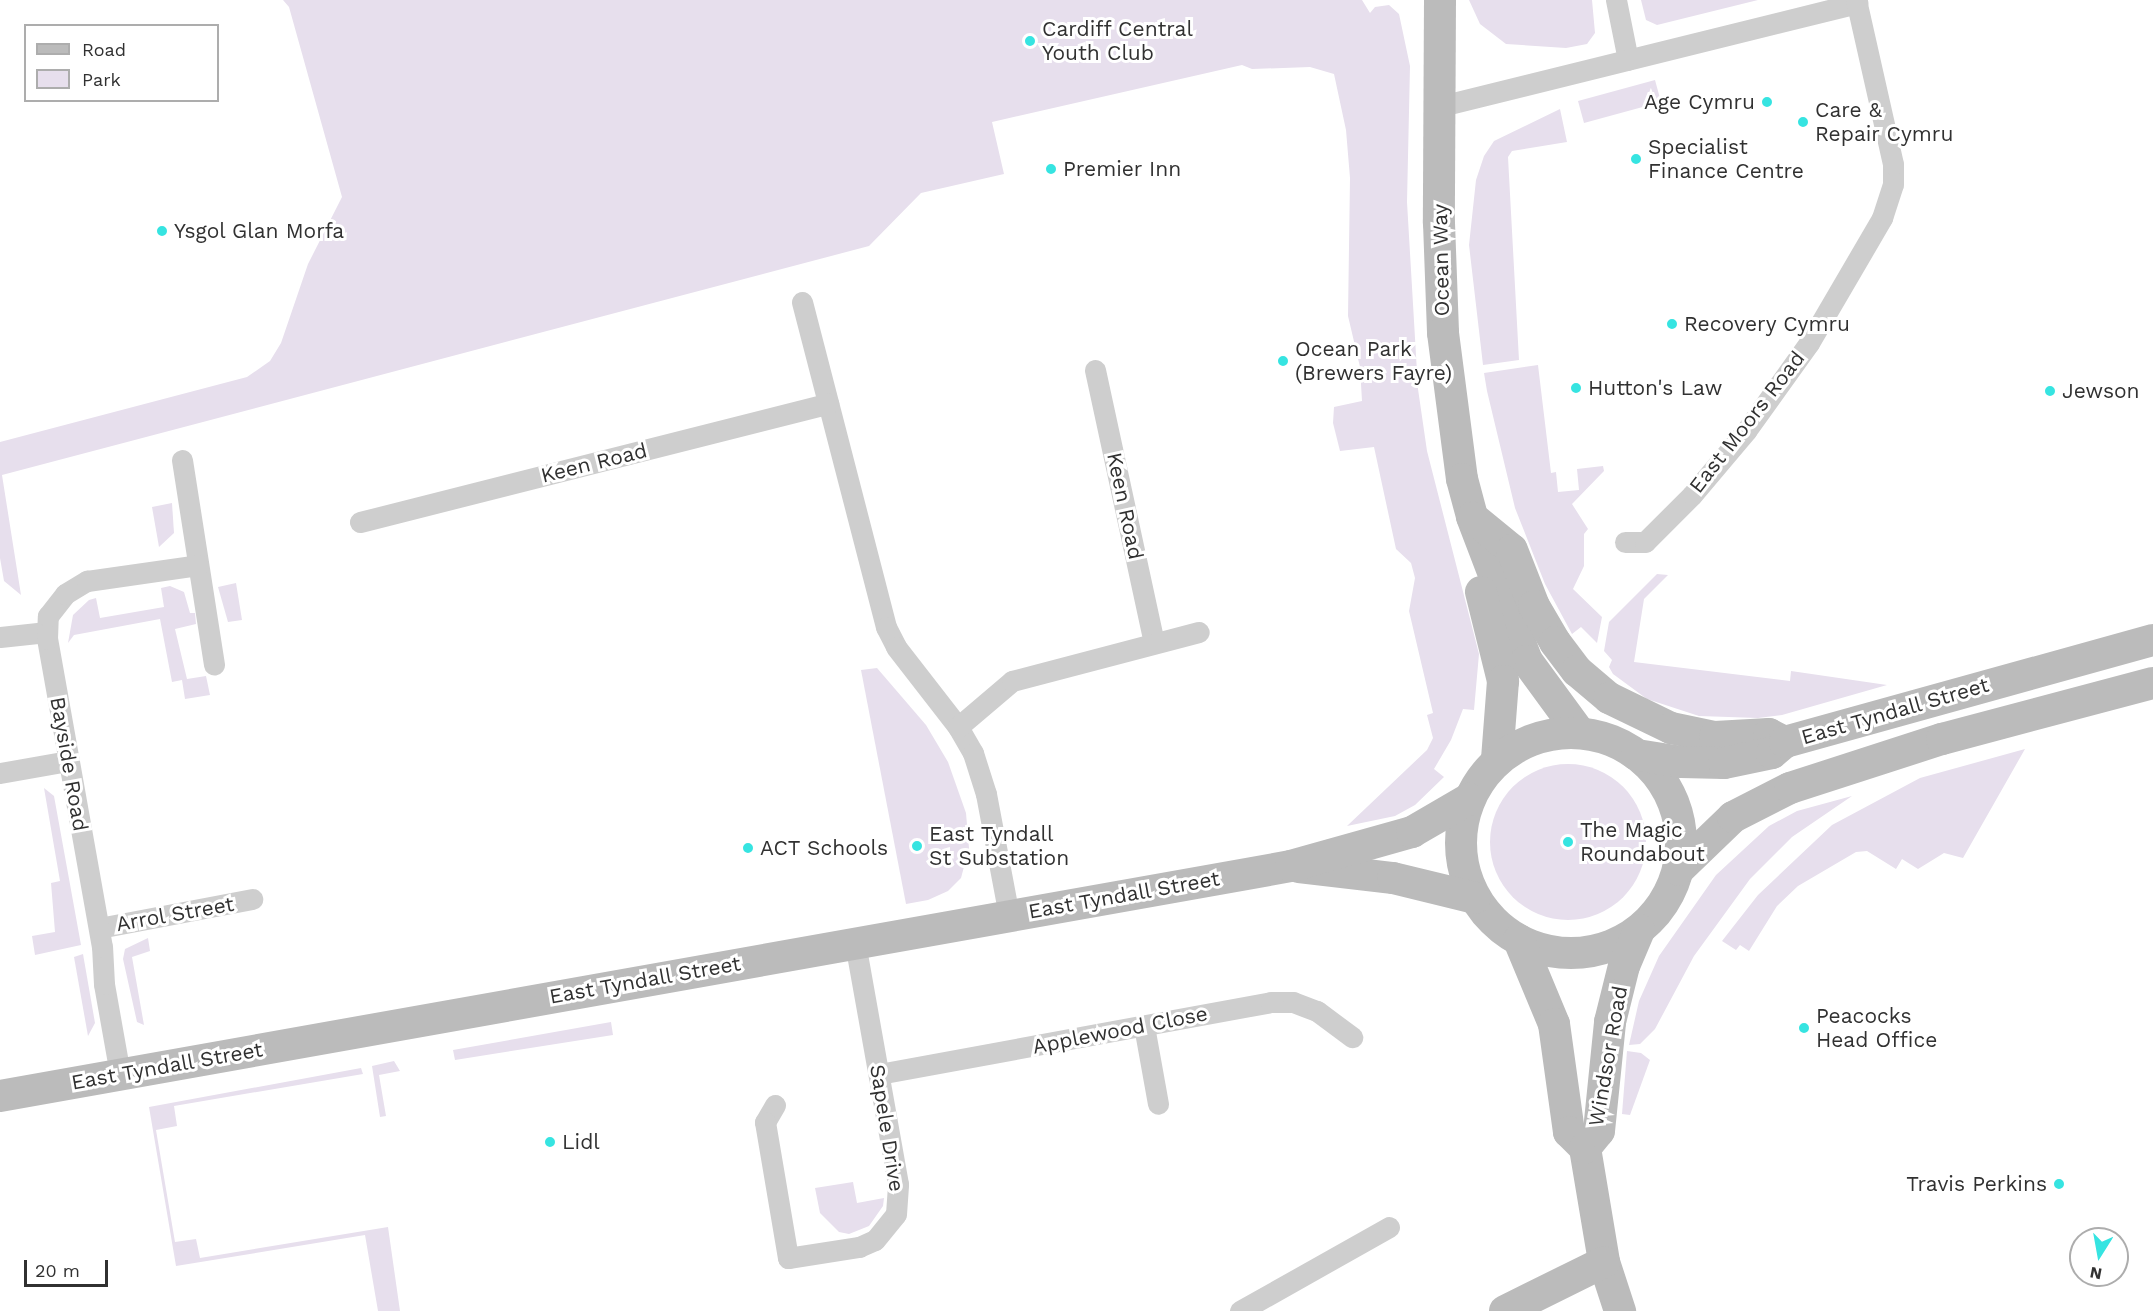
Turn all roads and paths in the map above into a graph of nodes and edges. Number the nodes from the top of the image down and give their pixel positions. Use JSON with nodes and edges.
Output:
{"nodes":[{"id":1,"x":1440,"y":0,"type":"edge"},
{"id":2,"x":1616,"y":0,"type":"edge"},
{"id":3,"x":1856,"y":2,"type":"edge"},
{"id":4,"x":1628,"y":60,"type":"junction"},
{"id":5,"x":1441,"y":106,"type":"junction"},
{"id":6,"x":802,"y":302,"type":"dead end"},
{"id":7,"x":1095,"y":370,"type":"dead end"},
{"id":8,"x":828,"y":404,"type":"junction"},
{"id":9,"x":182,"y":460,"type":"dead end"},
{"id":10,"x":1472,"y":518,"type":"junction"},
{"id":11,"x":360,"y":522,"type":"dead end"},
{"id":12,"x":1625,"y":542,"type":"dead end"},
{"id":13,"x":198,"y":565,"type":"junction"},
{"id":14,"x":47,"y":632,"type":"junction"},
{"id":15,"x":1199,"y":632,"type":"dead end"},
{"id":16,"x":0,"y":637,"type":"edge"},
{"id":17,"x":2153,"y":640,"type":"edge"},
{"id":18,"x":1154,"y":643,"type":"junction"},
{"id":19,"x":214,"y":665,"type":"dead end"},
{"id":20,"x":2153,"y":682,"type":"edge"},
{"id":21,"x":958,"y":727,"type":"junction"},
{"id":22,"x":1579,"y":732,"type":"junction"},
{"id":23,"x":1785,"y":742,"type":"junction"},
{"id":24,"x":1637,"y":754,"type":"junction"},
{"id":25,"x":1497,"y":759,"type":"junction"},
{"id":26,"x":68,"y":761,"type":"junction"},
{"id":27,"x":0,"y":773,"type":"edge"},
{"id":28,"x":1469,"y":800,"type":"junction"},
{"id":29,"x":1291,"y":866,"type":"junction"},
{"id":30,"x":1678,"y":870,"type":"junction"},
{"id":31,"x":1475,"y":898,"type":"junction"},
{"id":32,"x":252,"y":899,"type":"dead end"},
{"id":33,"x":1009,"y":916,"type":"junction"},
{"id":34,"x":99,"y":928,"type":"junction"},
{"id":35,"x":1639,"y":930,"type":"junction"},
{"id":36,"x":1519,"y":940,"type":"junction"},
{"id":37,"x":855,"y":943,"type":"junction"},
{"id":38,"x":1144,"y":1026,"type":"junction"},
{"id":39,"x":1352,"y":1038,"type":"dead end"},
{"id":40,"x":120,"y":1074,"type":"junction"},
{"id":41,"x":879,"y":1074,"type":"junction"},
{"id":42,"x":0,"y":1096,"type":"edge"},
{"id":43,"x":1158,"y":1104,"type":"dead end"},
{"id":44,"x":775,"y":1105,"type":"dead end"},
{"id":45,"x":1585,"y":1148,"type":"junction"},
{"id":46,"x":1389,"y":1227,"type":"dead end"},
{"id":47,"x":1612,"y":1286,"type":"edge"},
{"id":48,"x":1240,"y":1311,"type":"edge"},
{"id":49,"x":1505,"y":1311,"type":"edge"}],
"edges":[{"from":1,"to":5,"type":"street","name":"Ocean Way"},
{"from":2,"to":4,"type":"street"},
{"from":3,"to":4,"type":"street","name":"East Moors Road"},
{"from":3,"to":12,"type":"street","name":"East Moors Road"},
{"from":4,"to":5,"type":"street","name":"East Moors Road"},
{"from":5,"to":10,"type":"street","name":"Ocean Way"},
{"from":6,"to":8,"type":"street"},
{"from":7,"to":18,"type":"street","name":"Keen Road"},
{"from":8,"to":11,"type":"street","name":"Keen Road"},
{"from":8,"to":21,"type":"street"},
{"from":9,"to":13,"type":"street"},
{"from":10,"to":22,"type":"street","name":"Ocean Way"},
{"from":10,"to":23,"type":"street"},
{"from":10,"to":25,"type":"street","name":"Ocean Way"},
{"from":13,"to":14,"type":"street","name":"Bayside Road"},
{"from":13,"to":19,"type":"street"},
{"from":14,"to":16,"type":"street"},
{"from":14,"to":26,"type":"street","name":"Bayside Road"},
{"from":15,"to":18,"type":"street"},
{"from":17,"to":23,"type":"street","name":"East Tyndall Street"},
{"from":18,"to":21,"type":"street"},
{"from":20,"to":30,"type":"street","name":"East Tyndall Street"},
{"from":21,"to":33,"type":"street"},
{"from":22,"to":24,"type":"street"},
{"from":22,"to":25,"type":"street"},
{"from":23,"to":24,"type":"street","name":"East Tyndall Street"},
{"from":24,"to":30,"type":"street"},
{"from":25,"to":28,"type":"street"},
{"from":26,"to":27,"type":"street"},
{"from":26,"to":34,"type":"street","name":"Bayside Road"},
{"from":28,"to":29,"type":"street","name":"East Tyndall Street"},
{"from":28,"to":31,"type":"street"},
{"from":29,"to":31,"type":"street","name":"East Tyndall Street"},
{"from":29,"to":33,"type":"street","name":"East Tyndall Street"},
{"from":30,"to":35,"type":"street"},
{"from":31,"to":36,"type":"street"},
{"from":32,"to":34,"type":"street","name":"Arrol Street"},
{"from":33,"to":37,"type":"street","name":"East Tyndall Street"},
{"from":34,"to":40,"type":"street","name":"Bayside Road"},
{"from":35,"to":36,"type":"street"},
{"from":35,"to":45,"type":"street","name":"Windsor Road"},
{"from":36,"to":45,"type":"street","name":"Windsor Road"},
{"from":37,"to":40,"type":"street","name":"East Tyndall Street"},
{"from":37,"to":41,"type":"street","name":"Sapele Drive"},
{"from":38,"to":39,"type":"street","name":"Applewood Close"},
{"from":38,"to":41,"type":"street","name":"Applewood Close"},
{"from":38,"to":43,"type":"street"},
{"from":40,"to":42,"type":"street","name":"East Tyndall Street"},
{"from":41,"to":44,"type":"street","name":"Sapele Drive"},
{"from":45,"to":47,"type":"street","name":"Windsor Road"},
{"from":46,"to":48,"type":"street"},
{"from":47,"to":49,"type":"street"}]}
